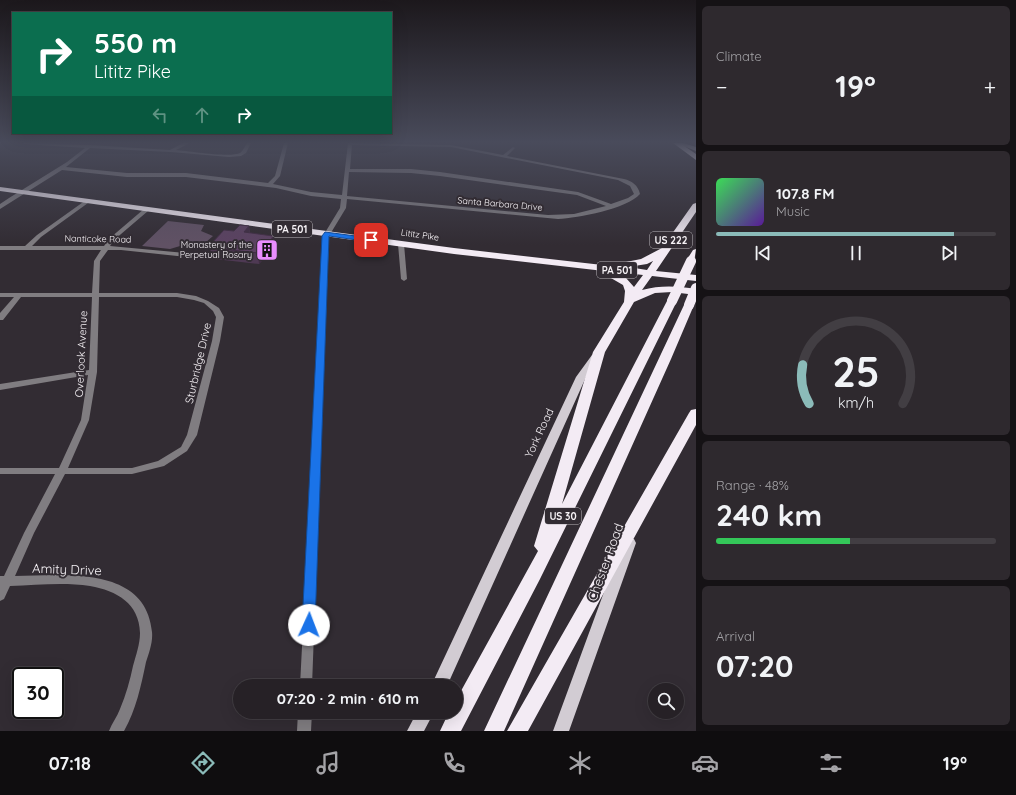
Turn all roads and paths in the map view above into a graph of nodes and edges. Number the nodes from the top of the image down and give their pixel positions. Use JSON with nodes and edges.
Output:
{"nodes":[{"id":1,"x":47,"y":177,"type":"edge"},
{"id":2,"x":204,"y":177,"type":"edge"},
{"id":3,"x":276,"y":177,"type":"edge"},
{"id":4,"x":346,"y":177,"type":"edge"},
{"id":5,"x":462,"y":177,"type":"edge"},
{"id":6,"x":611,"y":177,"type":"edge"},
{"id":7,"x":269,"y":185,"type":"junction"},
{"id":8,"x":0,"y":189,"type":"edge"},
{"id":9,"x":21,"y":193,"type":"junction"},
{"id":10,"x":345,"y":197,"type":"junction"},
{"id":11,"x":86,"y":202,"type":"junction"},
{"id":12,"x":610,"y":206,"type":"junction"},
{"id":13,"x":696,"y":206,"type":"edge"},
{"id":14,"x":0,"y":207,"type":"edge"},
{"id":15,"x":146,"y":210,"type":"junction"},
{"id":16,"x":327,"y":234,"type":"junction"},
{"id":17,"x":400,"y":244,"type":"junction"},
{"id":18,"x":666,"y":247,"type":"junction"},
{"id":19,"x":0,"y":248,"type":"edge"},
{"id":20,"x":27,"y":248,"type":"junction"},
{"id":21,"x":104,"y":248,"type":"junction"},
{"id":22,"x":196,"y":256,"type":"dead end"},
{"id":23,"x":694,"y":256,"type":"edge"},
{"id":24,"x":584,"y":266,"type":"junction"},
{"id":25,"x":650,"y":273,"type":"junction"},
{"id":26,"x":696,"y":278,"type":"edge"},
{"id":27,"x":404,"y":279,"type":"dead end"},
{"id":28,"x":696,"y":288,"type":"edge"},
{"id":29,"x":0,"y":295,"type":"edge"},
{"id":30,"x":19,"y":295,"type":"junction"},
{"id":31,"x":95,"y":295,"type":"junction"},
{"id":32,"x":692,"y":298,"type":"edge"},
{"id":33,"x":629,"y":302,"type":"junction"},
{"id":34,"x":0,"y":318,"type":"edge"},
{"id":35,"x":599,"y":352,"type":"junction"},
{"id":36,"x":93,"y":372,"type":"junction"},
{"id":37,"x":0,"y":387,"type":"edge"},
{"id":38,"x":696,"y":413,"type":"edge"},
{"id":39,"x":0,"y":471,"type":"edge"},
{"id":40,"x":62,"y":472,"type":"junction"},
{"id":41,"x":642,"y":507,"type":"junction"},
{"id":42,"x":534,"y":574,"type":"junction"},
{"id":43,"x":3,"y":581,"type":"edge"},
{"id":44,"x":0,"y":596,"type":"edge"},
{"id":45,"x":306,"y":679,"type":"edge"},
{"id":46,"x":443,"y":679,"type":"edge"},
{"id":47,"x":305,"y":719,"type":"edge"},
{"id":48,"x":422,"y":719,"type":"edge"},
{"id":49,"x":116,"y":731,"type":"edge"},
{"id":50,"x":304,"y":731,"type":"edge"},
{"id":51,"x":415,"y":731,"type":"edge"},
{"id":52,"x":450,"y":731,"type":"edge"},
{"id":53,"x":494,"y":731,"type":"edge"},
{"id":54,"x":516,"y":731,"type":"edge"},
{"id":55,"x":561,"y":731,"type":"edge"}],
"edges":[{"from":1,"to":9,"type":"street"},
{"from":2,"to":7,"type":"street","name":"Santa Barbara Drive"},
{"from":3,"to":7,"type":"street"},
{"from":4,"to":10,"type":"street"},
{"from":5,"to":12,"type":"street"},
{"from":6,"to":12,"type":"street","name":"Santa Barbara Drive"},
{"from":7,"to":10,"type":"street","name":"Santa Barbara Drive"},
{"from":8,"to":9,"type":"highway","name":"Lititz Pike","number":"PA 501"},
{"from":9,"to":11,"type":"highway","name":"Lititz Pike","number":"PA 501"},
{"from":9,"to":14,"type":"street"},
{"from":10,"to":12,"type":"street","name":"Santa Barbara Drive"},
{"from":10,"to":16,"type":"street"},
{"from":11,"to":15,"type":"highway","name":"Lititz Pike","number":"PA 501"},
{"from":11,"to":20,"type":"street"},
{"from":13,"to":18,"type":"highway","name":"York Road","number":"US 222"},
{"from":15,"to":16,"type":"highway","name":"Lititz Pike","number":"PA 501"},
{"from":15,"to":21,"type":"street","name":"Overlook Avenue"},
{"from":16,"to":17,"type":"highway","name":"Lititz Pike","number":"PA 501"},
{"from":16,"to":45,"type":"street"},
{"from":17,"to":24,"type":"highway","name":"Lititz Pike","number":"PA 501"},
{"from":17,"to":27,"type":"street"},
{"from":18,"to":24,"type":"highway"},
{"from":18,"to":25,"type":"highway","name":"York Road","number":"US 222"},
{"from":19,"to":20,"type":"street","name":"Nanticoke Road"},
{"from":20,"to":21,"type":"street","name":"Nanticoke Road"},
{"from":21,"to":22,"type":"street","name":"Nanticoke Road"},
{"from":21,"to":31,"type":"street","name":"Overlook Avenue"},
{"from":23,"to":42,"type":"highway","number":"US 30","bridge":true},
{"from":24,"to":25,"type":"highway","name":"Lititz Pike","number":"PA 501"},
{"from":24,"to":33,"type":"highway"},
{"from":25,"to":26,"type":"highway","name":"Lititz Pike"},
{"from":25,"to":33,"type":"highway","name":"York Road"},
{"from":28,"to":32,"type":"highway","number":"US 30","bridge":true},
{"from":29,"to":30,"type":"street","name":"Sturbridge Drive"},
{"from":30,"to":31,"type":"street","name":"Sturbridge Drive"},
{"from":30,"to":34,"type":"street"},
{"from":31,"to":36,"type":"street","name":"Overlook Avenue"},
{"from":31,"to":40,"type":"street","name":"Sturbridge Drive"},
{"from":32,"to":33,"type":"highway"},
{"from":32,"to":53,"type":"highway","number":"US 30"},
{"from":33,"to":35,"type":"highway","name":"York Road"},
{"from":35,"to":42,"type":"highway"},
{"from":35,"to":46,"type":"main road","name":"York Road"},
{"from":36,"to":37,"type":"street"},
{"from":36,"to":40,"type":"street","name":"Overlook Avenue"},
{"from":38,"to":41,"type":"highway","name":"Chester Road"},
{"from":39,"to":40,"type":"street","name":"Sturbridge Drive"},
{"from":40,"to":43,"type":"street","name":"Overlook Avenue"},
{"from":41,"to":54,"type":"highway"},
{"from":41,"to":55,"type":"main road","name":"Chester Road"},
{"from":42,"to":52,"type":"highway","number":"US 30"},
{"from":43,"to":44,"type":"street","name":"Overlook Avenue"},
{"from":43,"to":49,"type":"street","name":"Amity Drive"},
{"from":47,"to":50,"type":"street"},
{"from":48,"to":51,"type":"main road"}]}
